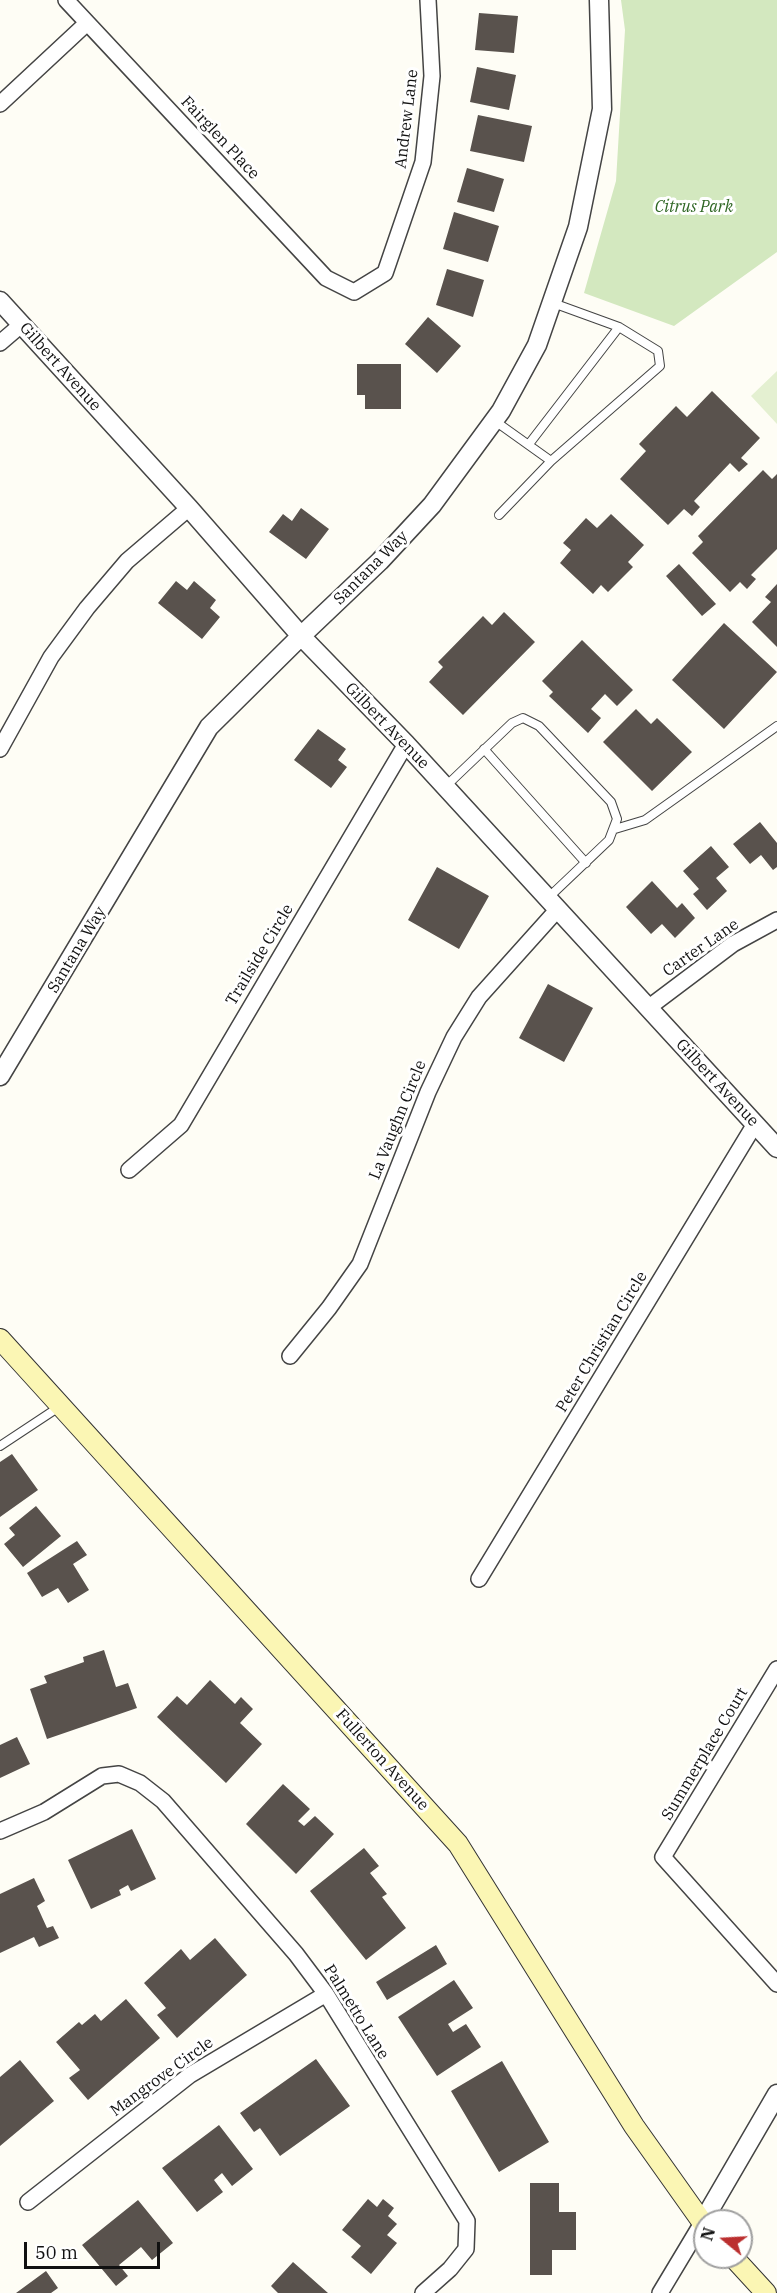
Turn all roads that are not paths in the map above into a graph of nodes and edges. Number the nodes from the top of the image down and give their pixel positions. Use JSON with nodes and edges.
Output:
{"nodes":[{"id":1,"x":66,"y":0,"type":"edge"},
{"id":2,"x":428,"y":0,"type":"edge"},
{"id":3,"x":599,"y":0,"type":"edge"},
{"id":4,"x":87,"y":23,"type":"junction"},
{"id":5,"x":0,"y":104,"type":"edge"},
{"id":6,"x":354,"y":292,"type":"joint"},
{"id":7,"x":0,"y":301,"type":"edge"},
{"id":8,"x":553,"y":302,"type":"junction"},
{"id":9,"x":21,"y":325,"type":"junction"},
{"id":10,"x":619,"y":327,"type":"junction"},
{"id":11,"x":0,"y":343,"type":"edge"},
{"id":12,"x":495,"y":421,"type":"junction"},
{"id":13,"x":529,"y":444,"type":"junction"},
{"id":14,"x":551,"y":461,"type":"junction"},
{"id":15,"x":189,"y":508,"type":"junction"},
{"id":16,"x":499,"y":515,"type":"dead end"},
{"id":17,"x":301,"y":636,"type":"junction"},
{"id":18,"x":777,"y":726,"type":"edge"},
{"id":19,"x":406,"y":744,"type":"junction"},
{"id":20,"x":0,"y":749,"type":"edge"},
{"id":21,"x":484,"y":749,"type":"junction"},
{"id":22,"x":445,"y":787,"type":"junction"},
{"id":23,"x":615,"y":829,"type":"junction"},
{"id":24,"x":586,"y":863,"type":"junction"},
{"id":25,"x":552,"y":904,"type":"junction"},
{"id":26,"x":777,"y":920,"type":"edge"},
{"id":27,"x":648,"y":1008,"type":"junction"},
{"id":28,"x":0,"y":1076,"type":"edge"},
{"id":29,"x":755,"y":1124,"type":"junction"},
{"id":30,"x":777,"y":1148,"type":"edge"},
{"id":31,"x":129,"y":1170,"type":"dead end"},
{"id":32,"x":0,"y":1340,"type":"edge"},
{"id":33,"x":290,"y":1356,"type":"dead end"},
{"id":34,"x":60,"y":1406,"type":"junction"},
{"id":35,"x":0,"y":1446,"type":"edge"},
{"id":36,"x":479,"y":1579,"type":"dead end"},
{"id":37,"x":777,"y":1669,"type":"edge"},
{"id":38,"x":0,"y":1831,"type":"edge"},
{"id":39,"x":777,"y":1984,"type":"edge"},
{"id":40,"x":326,"y":1994,"type":"junction"},
{"id":41,"x":777,"y":2094,"type":"edge"},
{"id":42,"x":28,"y":2202,"type":"dead end"},
{"id":43,"x":693,"y":2209,"type":"edge"},
{"id":44,"x":712,"y":2209,"type":"edge"},
{"id":45,"x":693,"y":2241,"type":"edge"},
{"id":46,"x":744,"y":2269,"type":"edge"},
{"id":47,"x":423,"y":2293,"type":"edge"},
{"id":48,"x":660,"y":2293,"type":"edge"},
{"id":49,"x":766,"y":2293,"type":"edge"}],
"edges":[{"from":1,"to":4,"type":"street","name":"Fairglen Place"},
{"from":2,"to":6,"type":"street","name":"Andrew Lane"},
{"from":3,"to":8,"type":"street","name":"Santana Way"},
{"from":4,"to":5,"type":"street"},
{"from":4,"to":6,"type":"street","name":"Fairglen Place"},
{"from":7,"to":9,"type":"street","name":"Gilbert Avenue"},
{"from":8,"to":10,"type":"lane"},
{"from":8,"to":12,"type":"street","name":"Santana Way"},
{"from":9,"to":11,"type":"street"},
{"from":9,"to":15,"type":"street","name":"Gilbert Avenue"},
{"from":10,"to":13,"type":"lane"},
{"from":10,"to":14,"type":"lane"},
{"from":12,"to":13,"type":"lane"},
{"from":12,"to":17,"type":"street","name":"Santana Way"},
{"from":13,"to":14,"type":"lane"},
{"from":14,"to":16,"type":"lane"},
{"from":15,"to":17,"type":"street","name":"Gilbert Avenue"},
{"from":15,"to":20,"type":"street"},
{"from":17,"to":19,"type":"street","name":"Gilbert Avenue"},
{"from":17,"to":28,"type":"street","name":"Santana Way"},
{"from":18,"to":23,"type":"lane"},
{"from":19,"to":22,"type":"street","name":"Gilbert Avenue"},
{"from":19,"to":31,"type":"street","name":"Trailside Circle"},
{"from":21,"to":22,"type":"lane"},
{"from":21,"to":23,"type":"lane"},
{"from":21,"to":24,"type":"lane"},
{"from":22,"to":25,"type":"street","name":"Gilbert Avenue"},
{"from":23,"to":24,"type":"lane"},
{"from":24,"to":25,"type":"lane"},
{"from":25,"to":27,"type":"street","name":"Gilbert Avenue"},
{"from":25,"to":33,"type":"street","name":"La Vaughn Circle"},
{"from":26,"to":27,"type":"street","name":"Carter Lane"},
{"from":27,"to":29,"type":"street","name":"Gilbert Avenue"},
{"from":29,"to":30,"type":"street","name":"Gilbert Avenue"},
{"from":29,"to":36,"type":"street","name":"Peter Christian Circle"},
{"from":32,"to":34,"type":"main road","name":"Fullerton Avenue"},
{"from":34,"to":35,"type":"lane"},
{"from":34,"to":43,"type":"main road","name":"Fullerton Avenue"},
{"from":37,"to":39,"type":"street","name":"Summerplace Court"},
{"from":38,"to":40,"type":"street","name":"Palmetto Lane"},
{"from":40,"to":42,"type":"street","name":"Mangrove Circle"},
{"from":40,"to":47,"type":"street","name":"Palmetto Lane"},
{"from":41,"to":44,"type":"street"},
{"from":45,"to":48,"type":"street"},
{"from":46,"to":49,"type":"main road"}]}
